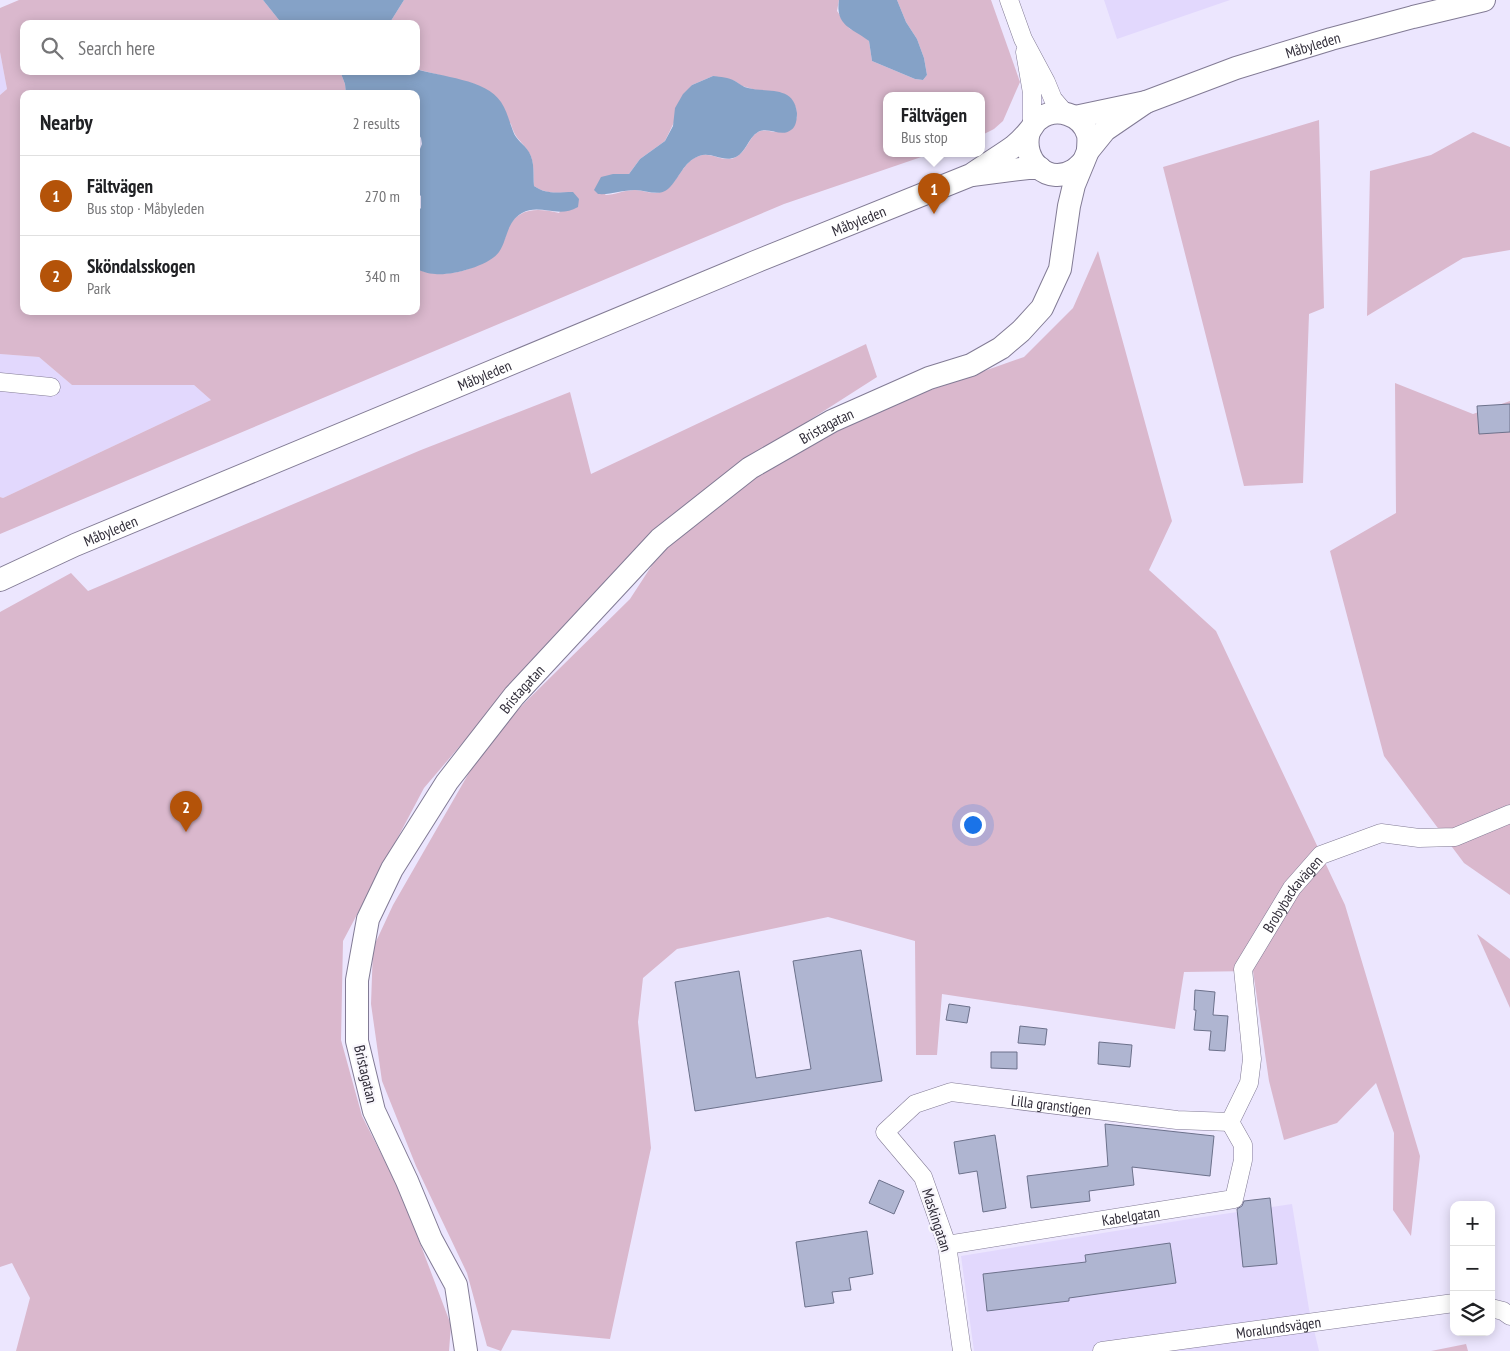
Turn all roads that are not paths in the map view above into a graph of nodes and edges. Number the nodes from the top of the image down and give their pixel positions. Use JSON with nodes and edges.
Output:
{"nodes":[{"id":1,"x":1009,"y":0,"type":"edge"},
{"id":2,"x":1484,"y":0,"type":"edge"},
{"id":3,"x":1022,"y":39,"type":"junction"},
{"id":4,"x":1146,"y":102,"type":"junction"},
{"id":5,"x":1070,"y":115,"type":"junction"},
{"id":6,"x":1031,"y":129,"type":"junction"},
{"id":7,"x":1086,"y":156,"type":"junction"},
{"id":8,"x":1044,"y":171,"type":"junction"},
{"id":9,"x":971,"y":175,"type":"junction"},
{"id":10,"x":1065,"y":235,"type":"junction"},
{"id":11,"x":0,"y":382,"type":"edge"},
{"id":12,"x":51,"y":387,"type":"dead end"},
{"id":13,"x":0,"y":580,"type":"edge"},
{"id":14,"x":1510,"y":814,"type":"edge"},
{"id":15,"x":1230,"y":1122,"type":"junction"},
{"id":16,"x":885,"y":1132,"type":"joint"},
{"id":17,"x":947,"y":1245,"type":"junction"},
{"id":18,"x":1450,"y":1304,"type":"edge"},
{"id":19,"x":1495,"y":1309,"type":"edge"},
{"id":20,"x":1510,"y":1316,"type":"edge"},
{"id":21,"x":466,"y":1351,"type":"edge"},
{"id":22,"x":962,"y":1351,"type":"edge"},
{"id":23,"x":1102,"y":1351,"type":"edge"}],
"edges":[{"from":1,"to":3,"type":"street"},
{"from":2,"to":4,"type":"street","name":"Måbyleden"},
{"from":3,"to":5,"type":"street"},
{"from":3,"to":6,"type":"street"},
{"from":4,"to":5,"type":"street","name":"Måbyleden"},
{"from":4,"to":7,"type":"street","name":"Måbyleden"},
{"from":5,"to":6,"type":"street","name":"Måbyleden"},
{"from":5,"to":7,"type":"street"},
{"from":6,"to":8,"type":"street"},
{"from":6,"to":9,"type":"street","name":"Måbyleden"},
{"from":7,"to":8,"type":"street","name":"Måbyleden"},
{"from":7,"to":10,"type":"street","name":"Bristagatan"},
{"from":8,"to":9,"type":"street","name":"Måbyleden"},
{"from":8,"to":10,"type":"street","name":"Bristagatan"},
{"from":9,"to":13,"type":"street","name":"Måbyleden"},
{"from":10,"to":21,"type":"street","name":"Bristagatan"},
{"from":11,"to":12,"type":"street"},
{"from":14,"to":15,"type":"street","name":"Brobybackavägen"},
{"from":15,"to":16,"type":"street","name":"Lilla granstigen"},
{"from":15,"to":17,"type":"street","name":"Kabelgatan"},
{"from":16,"to":17,"type":"street","name":"Maskingatan"},
{"from":17,"to":22,"type":"street","name":"Maskingatan"},
{"from":18,"to":23,"type":"street","name":"Moralundsvägen"},
{"from":19,"to":20,"type":"street"}]}
